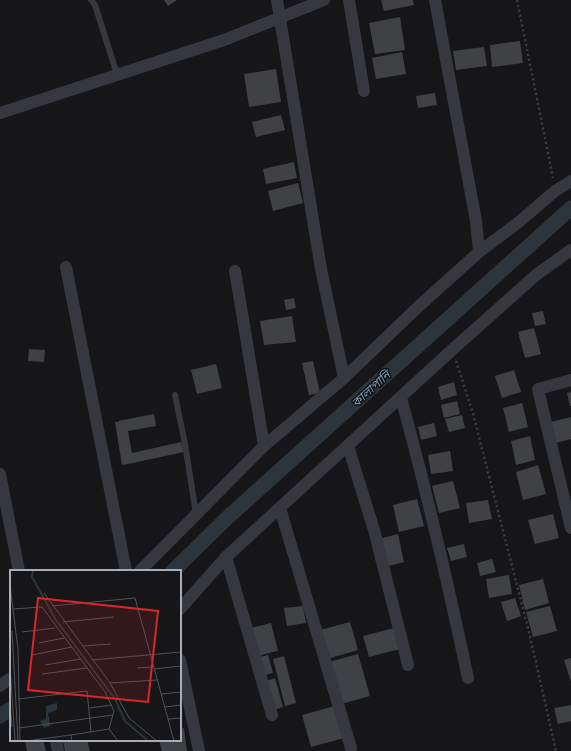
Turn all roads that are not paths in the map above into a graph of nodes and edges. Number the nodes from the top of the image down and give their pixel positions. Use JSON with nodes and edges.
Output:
{"nodes":[{"id":1,"x":91,"y":0,"type":"edge"},
{"id":2,"x":277,"y":0,"type":"edge"},
{"id":3,"x":324,"y":0,"type":"edge"},
{"id":4,"x":349,"y":0,"type":"edge"},
{"id":5,"x":435,"y":0,"type":"edge"},
{"id":6,"x":280,"y":17,"type":"junction"},
{"id":7,"x":117,"y":74,"type":"junction"},
{"id":8,"x":364,"y":91,"type":"dead end"},
{"id":9,"x":0,"y":113,"type":"edge"},
{"id":10,"x":571,"y":181,"type":"edge"},
{"id":11,"x":571,"y":250,"type":"edge"},
{"id":12,"x":479,"y":252,"type":"junction"},
{"id":13,"x":66,"y":267,"type":"dead end"},
{"id":14,"x":235,"y":271,"type":"dead end"},
{"id":15,"x":344,"y":378,"type":"junction"},
{"id":16,"x":571,"y":380,"type":"edge"},
{"id":17,"x":175,"y":394,"type":"dead end"},
{"id":18,"x":401,"y":398,"type":"junction"},
{"id":19,"x":264,"y":446,"type":"junction"},
{"id":20,"x":348,"y":446,"type":"junction"},
{"id":21,"x":0,"y":474,"type":"edge"},
{"id":22,"x":280,"y":508,"type":"junction"},
{"id":23,"x":196,"y":514,"type":"junction"},
{"id":24,"x":571,"y":528,"type":"edge"},
{"id":25,"x":226,"y":557,"type":"junction"},
{"id":26,"x":19,"y":570,"type":"edge"},
{"id":27,"x":126,"y":570,"type":"edge"},
{"id":28,"x":141,"y":570,"type":"edge"},
{"id":29,"x":181,"y":608,"type":"edge"},
{"id":30,"x":181,"y":665,"type":"edge"},
{"id":31,"x":408,"y":665,"type":"dead end"},
{"id":32,"x":468,"y":678,"type":"dead end"},
{"id":33,"x":10,"y":679,"type":"edge"},
{"id":34,"x":0,"y":686,"type":"edge"},
{"id":35,"x":272,"y":715,"type":"dead end"},
{"id":36,"x":56,"y":741,"type":"edge"},
{"id":37,"x":351,"y":748,"type":"dead end"},
{"id":38,"x":58,"y":751,"type":"edge"},
{"id":39,"x":199,"y":751,"type":"edge"}],
"edges":[{"from":1,"to":7,"type":"lane"},
{"from":2,"to":6,"type":"street"},
{"from":3,"to":6,"type":"street"},
{"from":4,"to":8,"type":"street"},
{"from":5,"to":12,"type":"street"},
{"from":6,"to":7,"type":"street"},
{"from":6,"to":15,"type":"street"},
{"from":7,"to":9,"type":"street"},
{"from":10,"to":12,"type":"street"},
{"from":11,"to":18,"type":"street"},
{"from":12,"to":15,"type":"street"},
{"from":13,"to":27,"type":"street"},
{"from":14,"to":19,"type":"street"},
{"from":15,"to":19,"type":"street"},
{"from":16,"to":24,"type":"street"},
{"from":17,"to":23,"type":"lane"},
{"from":18,"to":20,"type":"street"},
{"from":18,"to":32,"type":"street"},
{"from":19,"to":23,"type":"street"},
{"from":20,"to":22,"type":"street"},
{"from":20,"to":31,"type":"street"},
{"from":21,"to":26,"type":"street"},
{"from":22,"to":25,"type":"street"},
{"from":22,"to":37,"type":"street"},
{"from":23,"to":28,"type":"street"},
{"from":25,"to":29,"type":"street"},
{"from":25,"to":35,"type":"street"},
{"from":30,"to":39,"type":"street"},
{"from":33,"to":34,"type":"street"},
{"from":36,"to":38,"type":"street"}]}
